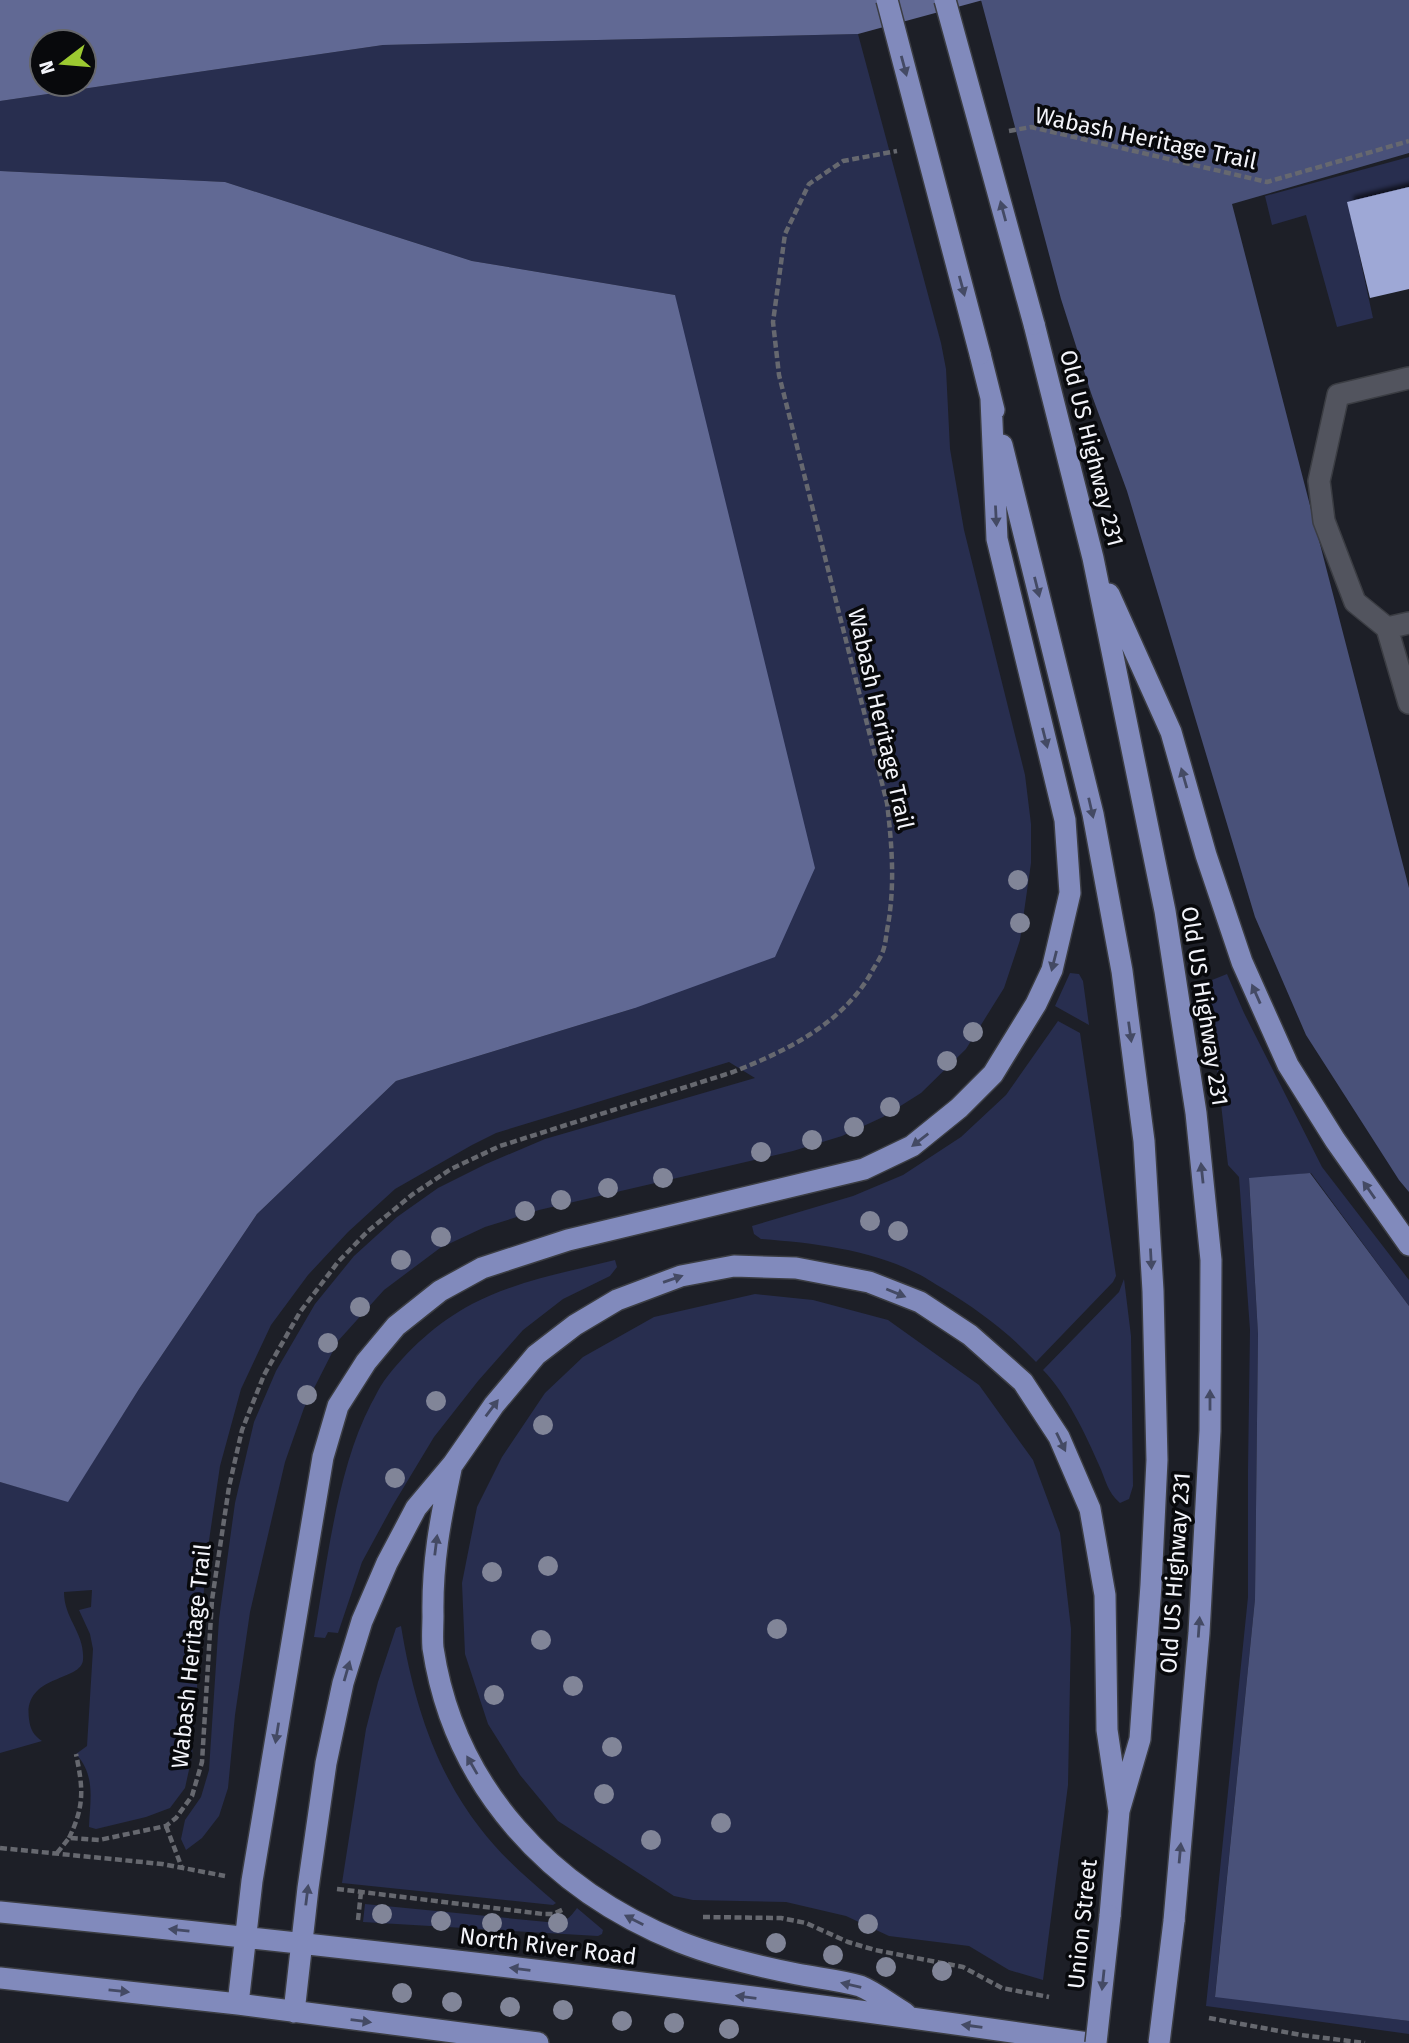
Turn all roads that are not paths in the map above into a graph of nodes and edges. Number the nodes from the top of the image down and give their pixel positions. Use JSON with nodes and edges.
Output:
{"nodes":[{"id":1,"x":887,"y":0,"type":"edge"},
{"id":2,"x":945,"y":0,"type":"edge"},
{"id":3,"x":1409,"y":378,"type":"edge"},
{"id":4,"x":991,"y":399,"type":"junction"},
{"id":5,"x":1093,"y":558,"type":"junction"},
{"id":6,"x":1409,"y":623,"type":"edge"},
{"id":7,"x":1387,"y":628,"type":"junction"},
{"id":8,"x":1409,"y":703,"type":"edge"},
{"id":9,"x":1409,"y":1245,"type":"edge"},
{"id":10,"x":453,"y":1464,"type":"junction"},
{"id":11,"x":1119,"y":1811,"type":"junction"},
{"id":12,"x":0,"y":1912,"type":"edge"},
{"id":13,"x":247,"y":1937,"type":"junction"},
{"id":14,"x":301,"y":1943,"type":"junction"},
{"id":15,"x":0,"y":1978,"type":"edge"},
{"id":16,"x":239,"y":2004,"type":"junction"},
{"id":17,"x":294,"y":2012,"type":"junction"},
{"id":18,"x":911,"y":2017,"type":"junction"},
{"id":19,"x":538,"y":2043,"type":"edge"},
{"id":20,"x":1088,"y":2043,"type":"edge"},
{"id":21,"x":1096,"y":2043,"type":"edge"},
{"id":22,"x":1159,"y":2043,"type":"edge"}],
"edges":[{"from":1,"to":4,"type":"main road","name":"Old US Highway 231","one_way":true,"bridge":true},
{"from":5,"to":2,"type":"main road","name":"Old US Highway 231","one_way":true,"bridge":true},
{"from":3,"to":7,"type":"lane"},
{"from":4,"to":11,"type":"main road","name":"Old US Highway 231","one_way":true},
{"from":4,"to":13,"type":"main road","one_way":true},
{"from":9,"to":5,"type":"main road","one_way":true},
{"from":22,"to":5,"type":"main road","name":"Old US Highway 231","one_way":true,"bridge":true},
{"from":6,"to":7,"type":"lane"},
{"from":7,"to":8,"type":"lane"},
{"from":10,"to":11,"type":"main road","one_way":true},
{"from":14,"to":10,"type":"main road","one_way":true},
{"from":18,"to":10,"type":"main road","one_way":true},
{"from":11,"to":21,"type":"main road","name":"Union Street","one_way":true,"bridge":true},
{"from":13,"to":12,"type":"main road","name":"North River Road","one_way":true},
{"from":13,"to":14,"type":"main road","name":"North River Road"},
{"from":13,"to":16,"type":"main road"},
{"from":14,"to":17,"type":"main road"},
{"from":18,"to":14,"type":"main road","name":"North River Road","one_way":true},
{"from":15,"to":16,"type":"main road","one_way":true},
{"from":16,"to":17,"type":"main road"},
{"from":17,"to":19,"type":"main road","one_way":true},
{"from":20,"to":18,"type":"main road","name":"North River Road","one_way":true}]}
